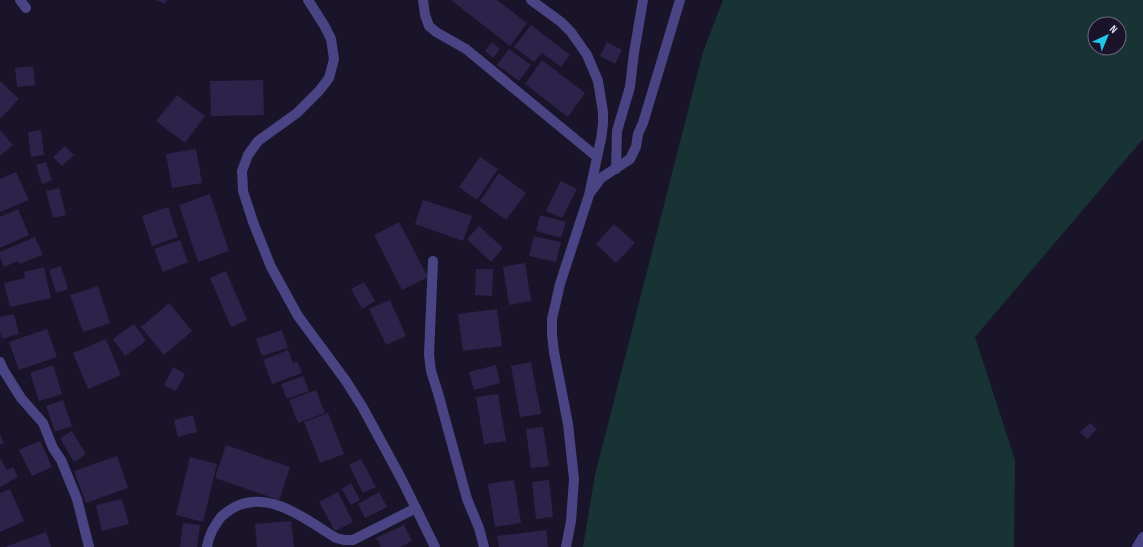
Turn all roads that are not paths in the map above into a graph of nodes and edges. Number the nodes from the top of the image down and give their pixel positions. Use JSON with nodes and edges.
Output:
{"nodes":[{"id":1,"x":308,"y":0,"type":"edge"},
{"id":2,"x":423,"y":0,"type":"edge"},
{"id":3,"x":531,"y":0,"type":"edge"},
{"id":4,"x":643,"y":0,"type":"edge"},
{"id":5,"x":680,"y":0,"type":"edge"},
{"id":6,"x":597,"y":156,"type":"junction"},
{"id":7,"x":616,"y":169,"type":"junction"},
{"id":8,"x":588,"y":195,"type":"junction"},
{"id":9,"x":433,"y":261,"type":"dead end"},
{"id":10,"x":0,"y":362,"type":"edge"},
{"id":11,"x":416,"y":508,"type":"junction"},
{"id":12,"x":1143,"y":537,"type":"edge"},
{"id":13,"x":89,"y":547,"type":"edge"},
{"id":14,"x":207,"y":547,"type":"edge"},
{"id":15,"x":435,"y":547,"type":"edge"},
{"id":16,"x":484,"y":547,"type":"edge"},
{"id":17,"x":566,"y":547,"type":"edge"},
{"id":18,"x":1137,"y":547,"type":"edge"}],
"edges":[{"from":1,"to":11,"type":"street"},
{"from":2,"to":6,"type":"street"},
{"from":3,"to":6,"type":"street"},
{"from":4,"to":7,"type":"street"},
{"from":5,"to":7,"type":"street"},
{"from":6,"to":8,"type":"street"},
{"from":7,"to":8,"type":"street"},
{"from":8,"to":17,"type":"street"},
{"from":9,"to":16,"type":"street"},
{"from":10,"to":13,"type":"street"},
{"from":11,"to":14,"type":"street"},
{"from":11,"to":15,"type":"street"},
{"from":12,"to":18,"type":"street"}]}
